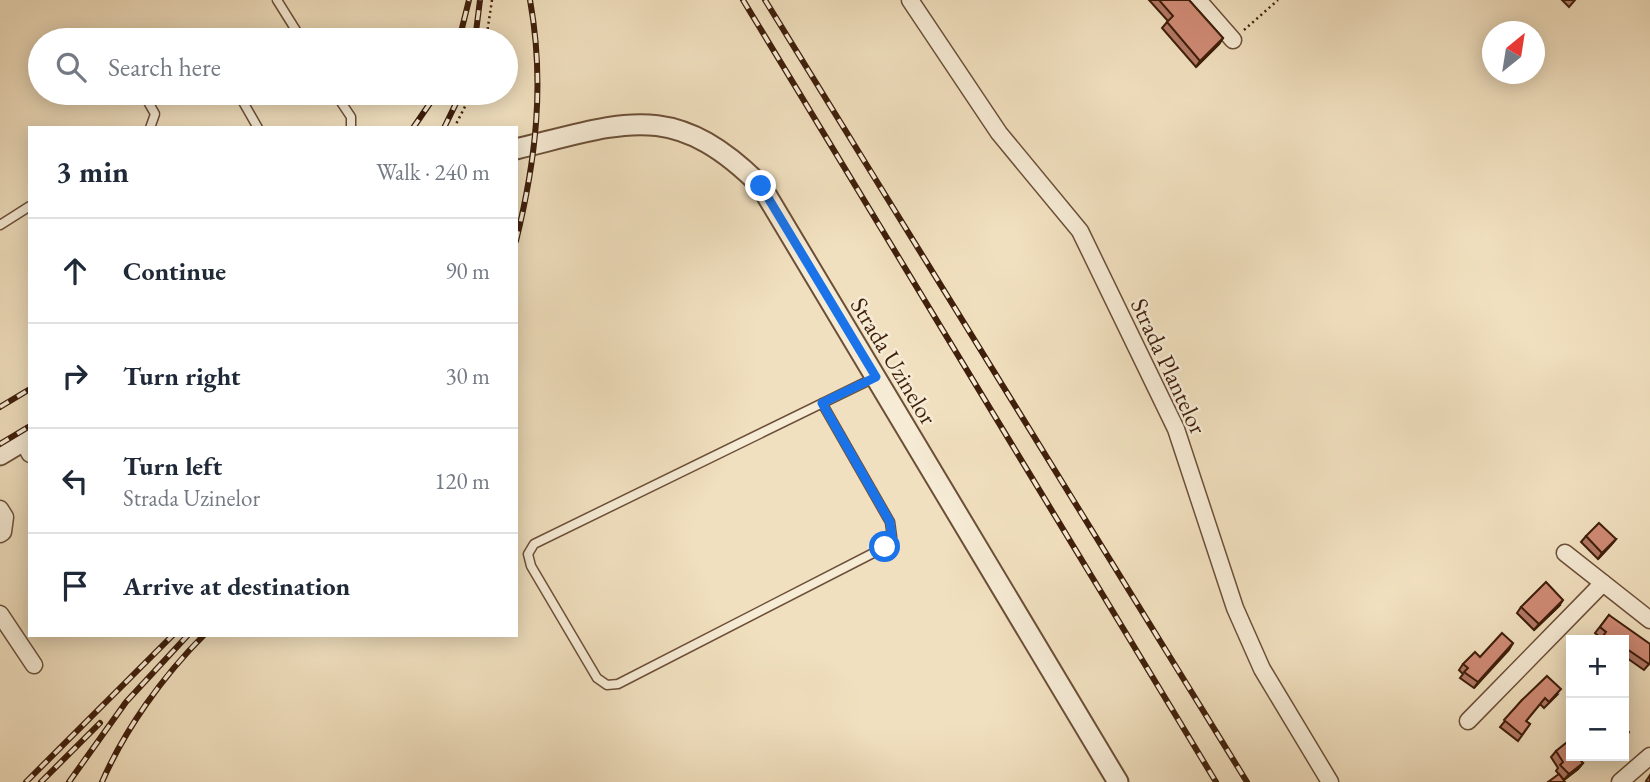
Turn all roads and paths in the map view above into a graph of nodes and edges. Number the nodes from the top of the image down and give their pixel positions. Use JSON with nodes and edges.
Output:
{"nodes":[{"id":1,"x":277,"y":0,"type":"edge"},
{"id":2,"x":492,"y":0,"type":"edge"},
{"id":3,"x":910,"y":0,"type":"edge"},
{"id":4,"x":1198,"y":0,"type":"edge"},
{"id":5,"x":1278,"y":0,"type":"edge"},
{"id":6,"x":294,"y":28,"type":"edge"},
{"id":7,"x":488,"y":28,"type":"edge"},
{"id":8,"x":1233,"y":40,"type":"joint"},
{"id":9,"x":150,"y":105,"type":"edge"},
{"id":10,"x":245,"y":105,"type":"edge"},
{"id":11,"x":343,"y":105,"type":"edge"},
{"id":12,"x":466,"y":105,"type":"edge"},
{"id":13,"x":151,"y":126,"type":"edge"},
{"id":14,"x":257,"y":126,"type":"edge"},
{"id":15,"x":351,"y":126,"type":"edge"},
{"id":16,"x":455,"y":126,"type":"edge"},
{"id":17,"x":521,"y":148,"type":"edge"},
{"id":18,"x":28,"y":207,"type":"edge"},
{"id":19,"x":0,"y":225,"type":"edge"},
{"id":20,"x":876,"y":377,"type":"junction"},
{"id":21,"x":822,"y":403,"type":"junction"},
{"id":22,"x":27,"y":444,"type":"edge"},
{"id":23,"x":0,"y":455,"type":"edge"},
{"id":24,"x":0,"y":509,"type":"edge"},
{"id":25,"x":0,"y":534,"type":"edge"},
{"id":26,"x":1565,"y":552,"type":"dead end"},
{"id":27,"x":1603,"y":583,"type":"junction"},
{"id":28,"x":0,"y":614,"type":"edge"},
{"id":29,"x":1650,"y":620,"type":"edge"},
{"id":30,"x":34,"y":665,"type":"dead end"},
{"id":31,"x":1468,"y":721,"type":"dead end"},
{"id":32,"x":1650,"y":756,"type":"edge"},
{"id":33,"x":1118,"y":782,"type":"edge"},
{"id":34,"x":1330,"y":782,"type":"edge"},
{"id":35,"x":1620,"y":782,"type":"edge"}],
"edges":[{"from":1,"to":6,"type":"lane"},
{"from":2,"to":7,"type":"path"},
{"from":3,"to":34,"type":"street","name":"Strada Plantelor"},
{"from":4,"to":8,"type":"street"},
{"from":5,"to":8,"type":"path"},
{"from":9,"to":13,"type":"lane"},
{"from":10,"to":14,"type":"lane"},
{"from":11,"to":15,"type":"lane"},
{"from":12,"to":16,"type":"path"},
{"from":17,"to":20,"type":"street","name":"Strada Uzinelor"},
{"from":18,"to":19,"type":"lane"},
{"from":20,"to":21,"type":"lane"},
{"from":20,"to":33,"type":"street","name":"Strada Uzinelor"},
{"from":21,"to":21,"type":"lane"},
{"from":22,"to":23,"type":"street"},
{"from":24,"to":25,"type":"street"},
{"from":26,"to":27,"type":"street"},
{"from":27,"to":29,"type":"street"},
{"from":27,"to":31,"type":"street"},
{"from":28,"to":30,"type":"street"},
{"from":32,"to":35,"type":"street"}]}
